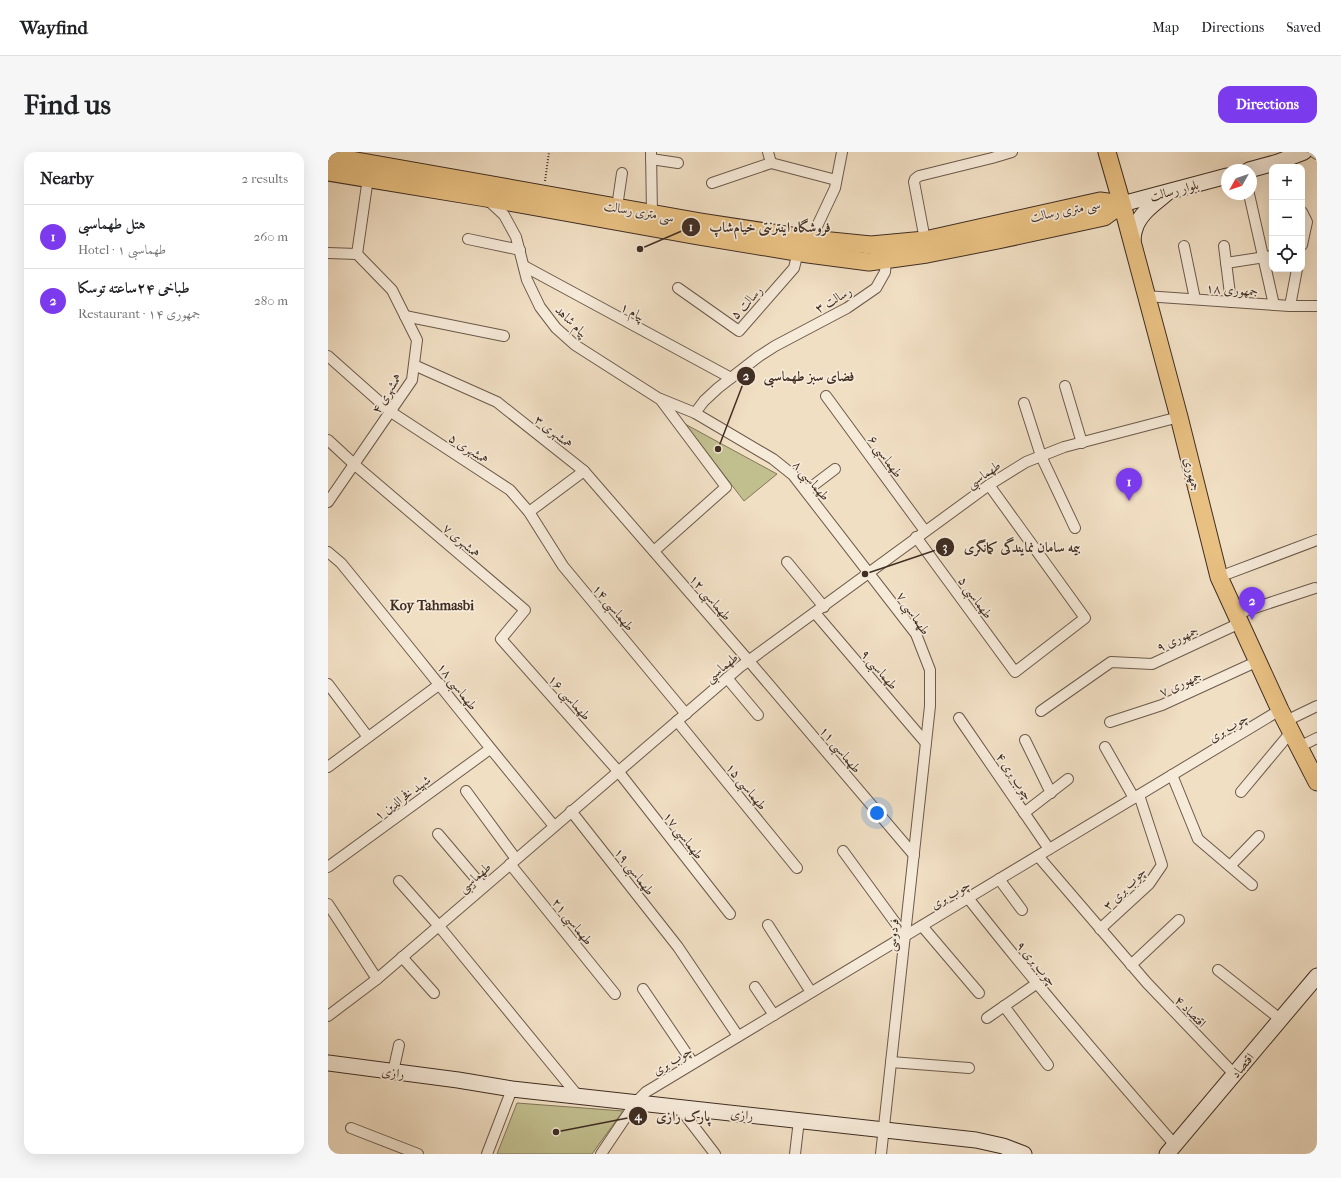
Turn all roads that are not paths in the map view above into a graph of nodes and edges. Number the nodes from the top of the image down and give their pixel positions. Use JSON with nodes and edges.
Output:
{"nodes":[{"id":1,"x":768,"y":152,"type":"edge"},
{"id":2,"x":842,"y":152,"type":"edge"},
{"id":3,"x":1012,"y":152,"type":"edge"},
{"id":4,"x":1107,"y":152,"type":"edge"},
{"id":5,"x":1304,"y":152,"type":"edge"},
{"id":6,"x":1314,"y":152,"type":"edge"},
{"id":7,"x":1317,"y":154,"type":"edge"},
{"id":8,"x":328,"y":156,"type":"edge"},
{"id":9,"x":356,"y":156,"type":"edge"},
{"id":10,"x":651,"y":156,"type":"edge"},
{"id":11,"x":678,"y":163,"type":"dead end"},
{"id":12,"x":771,"y":163,"type":"junction"},
{"id":13,"x":1281,"y":164,"type":"edge"},
{"id":14,"x":1269,"y":167,"type":"edge"},
{"id":15,"x":1257,"y":169,"type":"edge"},
{"id":16,"x":328,"y":172,"type":"edge"},
{"id":17,"x":622,"y":173,"type":"dead end"},
{"id":18,"x":368,"y":178,"type":"junction"},
{"id":19,"x":1221,"y":178,"type":"edge"},
{"id":20,"x":836,"y":180,"type":"junction"},
{"id":21,"x":712,"y":183,"type":"dead end"},
{"id":22,"x":1169,"y":191,"type":"junction"},
{"id":23,"x":486,"y":198,"type":"junction"},
{"id":24,"x":1251,"y":200,"type":"edge"},
{"id":25,"x":1122,"y":204,"type":"junction"},
{"id":26,"x":617,"y":207,"type":"junction"},
{"id":27,"x":652,"y":213,"type":"junction"},
{"id":28,"x":1305,"y":218,"type":"edge"},
{"id":29,"x":700,"y":229,"type":"junction"},
{"id":30,"x":1305,"y":231,"type":"edge"},
{"id":31,"x":468,"y":239,"type":"dead end"},
{"id":32,"x":811,"y":239,"type":"junction"},
{"id":33,"x":925,"y":240,"type":"junction"},
{"id":34,"x":1133,"y":246,"type":"junction"},
{"id":35,"x":1184,"y":246,"type":"dead end"},
{"id":36,"x":1224,"y":246,"type":"dead end"},
{"id":37,"x":520,"y":250,"type":"junction"},
{"id":38,"x":798,"y":252,"type":"junction"},
{"id":39,"x":328,"y":253,"type":"edge"},
{"id":40,"x":357,"y":254,"type":"junction"},
{"id":41,"x":1268,"y":256,"type":"edge"},
{"id":42,"x":886,"y":259,"type":"junction"},
{"id":43,"x":1226,"y":263,"type":"junction"},
{"id":44,"x":524,"y":266,"type":"junction"},
{"id":45,"x":1296,"y":272,"type":"edge"},
{"id":46,"x":678,"y":288,"type":"dead end"},
{"id":47,"x":1145,"y":296,"type":"junction"},
{"id":48,"x":1195,"y":299,"type":"junction"},
{"id":49,"x":1231,"y":302,"type":"junction"},
{"id":50,"x":1274,"y":305,"type":"junction"},
{"id":51,"x":1290,"y":306,"type":"junction"},
{"id":52,"x":1317,"y":306,"type":"edge"},
{"id":53,"x":405,"y":316,"type":"junction"},
{"id":54,"x":504,"y":336,"type":"dead end"},
{"id":55,"x":328,"y":356,"type":"edge"},
{"id":56,"x":414,"y":365,"type":"junction"},
{"id":57,"x":731,"y":378,"type":"junction"},
{"id":58,"x":1065,"y":386,"type":"dead end"},
{"id":59,"x":826,"y":396,"type":"dead end"},
{"id":60,"x":658,"y":398,"type":"junction"},
{"id":61,"x":1024,"y":403,"type":"dead end"},
{"id":62,"x":391,"y":412,"type":"junction"},
{"id":63,"x":695,"y":414,"type":"junction"},
{"id":64,"x":1179,"y":416,"type":"junction"},
{"id":65,"x":328,"y":440,"type":"edge"},
{"id":66,"x":1082,"y":443,"type":"junction"},
{"id":67,"x":1041,"y":456,"type":"junction"},
{"id":68,"x":355,"y":465,"type":"junction"},
{"id":69,"x":835,"y":468,"type":"dead end"},
{"id":70,"x":584,"y":471,"type":"junction"},
{"id":71,"x":989,"y":485,"type":"junction"},
{"id":72,"x":806,"y":491,"type":"junction"},
{"id":73,"x":328,"y":502,"type":"edge"},
{"id":74,"x":529,"y":512,"type":"junction"},
{"id":75,"x":1075,"y":528,"type":"dead end"},
{"id":76,"x":925,"y":531,"type":"junction"},
{"id":77,"x":916,"y":537,"type":"junction"},
{"id":78,"x":1317,"y":540,"type":"edge"},
{"id":79,"x":654,"y":551,"type":"junction"},
{"id":80,"x":328,"y":552,"type":"edge"},
{"id":81,"x":787,"y":562,"type":"dead end"},
{"id":82,"x":870,"y":573,"type":"junction"},
{"id":83,"x":1219,"y":577,"type":"junction"},
{"id":84,"x":1315,"y":588,"type":"dead end"},
{"id":85,"x":824,"y":607,"type":"junction"},
{"id":86,"x":815,"y":613,"type":"junction"},
{"id":87,"x":1238,"y":618,"type":"junction"},
{"id":88,"x":501,"y":639,"type":"joint"},
{"id":89,"x":749,"y":660,"type":"junction"},
{"id":90,"x":1258,"y":661,"type":"junction"},
{"id":91,"x":727,"y":678,"type":"junction"},
{"id":92,"x":328,"y":684,"type":"edge"},
{"id":93,"x":440,"y":684,"type":"junction"},
{"id":94,"x":1317,"y":706,"type":"edge"},
{"id":95,"x":1041,"y":711,"type":"dead end"},
{"id":96,"x":686,"y":714,"type":"junction"},
{"id":97,"x":758,"y":715,"type":"dead end"},
{"id":98,"x":959,"y":718,"type":"dead end"},
{"id":99,"x":677,"y":721,"type":"junction"},
{"id":100,"x":1110,"y":722,"type":"dead end"},
{"id":101,"x":1289,"y":728,"type":"junction"},
{"id":102,"x":368,"y":737,"type":"junction"},
{"id":103,"x":1317,"y":738,"type":"edge"},
{"id":104,"x":1025,"y":740,"type":"dead end"},
{"id":105,"x":926,"y":743,"type":"junction"},
{"id":106,"x":1105,"y":747,"type":"dead end"},
{"id":107,"x":490,"y":749,"type":"junction"},
{"id":108,"x":328,"y":767,"type":"edge"},
{"id":109,"x":618,"y":771,"type":"junction"},
{"id":110,"x":1172,"y":775,"type":"junction"},
{"id":111,"x":1068,"y":779,"type":"dead end"},
{"id":112,"x":1316,"y":779,"type":"edge"},
{"id":113,"x":466,"y":791,"type":"dead end"},
{"id":114,"x":1241,"y":792,"type":"dead end"},
{"id":115,"x":1051,"y":793,"type":"junction"},
{"id":116,"x":1137,"y":796,"type":"junction"},
{"id":117,"x":571,"y":811,"type":"junction"},
{"id":118,"x":1024,"y":813,"type":"junction"},
{"id":119,"x":554,"y":826,"type":"junction"},
{"id":120,"x":438,"y":834,"type":"dead end"},
{"id":121,"x":1259,"y":836,"type":"dead end"},
{"id":122,"x":1049,"y":849,"type":"junction"},
{"id":123,"x":843,"y":851,"type":"dead end"},
{"id":124,"x":914,"y":855,"type":"junction"},
{"id":125,"x":1038,"y":856,"type":"junction"},
{"id":126,"x":513,"y":861,"type":"junction"},
{"id":127,"x":328,"y":866,"type":"edge"},
{"id":128,"x":1230,"y":866,"type":"junction"},
{"id":129,"x":796,"y":868,"type":"dead end"},
{"id":130,"x":999,"y":879,"type":"junction"},
{"id":131,"x":399,"y":881,"type":"dead end"},
{"id":132,"x":1252,"y":885,"type":"dead end"},
{"id":133,"x":483,"y":887,"type":"junction"},
{"id":134,"x":968,"y":898,"type":"junction"},
{"id":135,"x":328,"y":904,"type":"edge"},
{"id":136,"x":1022,"y":910,"type":"dead end"},
{"id":137,"x":730,"y":914,"type":"dead end"},
{"id":138,"x":1179,"y":920,"type":"dead end"},
{"id":139,"x":438,"y":925,"type":"junction"},
{"id":140,"x":768,"y":925,"type":"dead end"},
{"id":141,"x":922,"y":926,"type":"junction"},
{"id":142,"x":1100,"y":929,"type":"junction"},
{"id":143,"x":905,"y":936,"type":"junction"},
{"id":144,"x":402,"y":957,"type":"junction"},
{"id":145,"x":1131,"y":965,"type":"junction"},
{"id":146,"x":1218,"y":970,"type":"dead end"},
{"id":147,"x":1317,"y":976,"type":"edge"},
{"id":148,"x":377,"y":979,"type":"junction"},
{"id":149,"x":1036,"y":984,"type":"junction"},
{"id":150,"x":755,"y":987,"type":"dead end"},
{"id":151,"x":643,"y":989,"type":"dead end"},
{"id":152,"x":811,"y":992,"type":"junction"},
{"id":153,"x":434,"y":993,"type":"dead end"},
{"id":154,"x":979,"y":993,"type":"dead end"},
{"id":155,"x":615,"y":994,"type":"dead end"},
{"id":156,"x":1004,"y":1006,"type":"junction"},
{"id":157,"x":774,"y":1015,"type":"junction"},
{"id":158,"x":328,"y":1016,"type":"edge"},
{"id":159,"x":987,"y":1018,"type":"dead end"},
{"id":160,"x":1280,"y":1019,"type":"junction"},
{"id":161,"x":738,"y":1036,"type":"junction"},
{"id":162,"x":399,"y":1045,"type":"dead end"},
{"id":163,"x":891,"y":1062,"type":"junction"},
{"id":164,"x":328,"y":1063,"type":"edge"},
{"id":165,"x":693,"y":1063,"type":"junction"},
{"id":166,"x":1048,"y":1065,"type":"dead end"},
{"id":167,"x":969,"y":1068,"type":"dead end"},
{"id":168,"x":328,"y":1072,"type":"edge"},
{"id":169,"x":393,"y":1072,"type":"junction"},
{"id":170,"x":1234,"y":1074,"type":"junction"},
{"id":171,"x":458,"y":1080,"type":"junction"},
{"id":172,"x":512,"y":1089,"type":"junction"},
{"id":173,"x":578,"y":1096,"type":"junction"},
{"id":174,"x":636,"y":1102,"type":"junction"},
{"id":175,"x":679,"y":1107,"type":"junction"},
{"id":176,"x":799,"y":1120,"type":"junction"},
{"id":177,"x":351,"y":1128,"type":"dead end"},
{"id":178,"x":883,"y":1130,"type":"junction"},
{"id":179,"x":1171,"y":1149,"type":"edge"},
{"id":180,"x":418,"y":1154,"type":"edge"},
{"id":181,"x":487,"y":1154,"type":"edge"},
{"id":182,"x":601,"y":1154,"type":"edge"},
{"id":183,"x":714,"y":1154,"type":"edge"},
{"id":184,"x":796,"y":1154,"type":"edge"},
{"id":185,"x":881,"y":1154,"type":"edge"},
{"id":186,"x":1024,"y":1154,"type":"edge"}],
"edges":[{"from":1,"to":12,"type":"street"},
{"from":2,"to":20,"type":"street"},
{"from":3,"to":33,"type":"street"},
{"from":4,"to":25,"type":"main road","name":"جمهوری"},
{"from":5,"to":13,"type":"main road"},
{"from":6,"to":7,"type":"street"},
{"from":8,"to":9,"type":"main road","name":"سی متری رسالت"},
{"from":9,"to":26,"type":"main road","name":"سی متری رسالت"},
{"from":10,"to":11,"type":"street"},
{"from":10,"to":27,"type":"street"},
{"from":12,"to":20,"type":"street"},
{"from":12,"to":21,"type":"street"},
{"from":14,"to":15,"type":"main road"},
{"from":16,"to":18,"type":"main road","name":"سی متری رسالت"},
{"from":17,"to":26,"type":"street"},
{"from":18,"to":23,"type":"main road","name":"سی متری رسالت"},
{"from":18,"to":40,"type":"street"},
{"from":19,"to":22,"type":"main road","name":"بلوار رسالت"},
{"from":20,"to":32,"type":"street"},
{"from":22,"to":25,"type":"main road","name":"بلوار رسالت"},
{"from":22,"to":34,"type":"main road"},
{"from":23,"to":29,"type":"main road","name":"سی متری رسالت"},
{"from":23,"to":37,"type":"street","name":"پیام شاهد"},
{"from":24,"to":41,"type":"street"},
{"from":25,"to":33,"type":"main road","name":"سی متری رسالت"},
{"from":25,"to":34,"type":"main road","name":"جمهوری"},
{"from":25,"to":42,"type":"main road","name":"سی متری رسالت"},
{"from":26,"to":27,"type":"main road","name":"سی متری رسالت"},
{"from":27,"to":29,"type":"main road","name":"سی متری رسالت"},
{"from":28,"to":30,"type":"street"},
{"from":29,"to":32,"type":"main road","name":"سی متری رسالت"},
{"from":29,"to":38,"type":"main road","name":"سی متری رسالت"},
{"from":31,"to":37,"type":"street"},
{"from":32,"to":33,"type":"main road","name":"سی متری رسالت"},
{"from":34,"to":47,"type":"main road","name":"جمهوری"},
{"from":35,"to":48,"type":"street"},
{"from":36,"to":43,"type":"street"},
{"from":37,"to":44,"type":"street","name":"پیام شاهد"},
{"from":38,"to":42,"type":"main road","name":"سی متری رسالت"},
{"from":38,"to":46,"type":"street","name":"۵ رسالت"},
{"from":39,"to":40,"type":"street"},
{"from":40,"to":53,"type":"street","name":"همشهری ۴"},
{"from":41,"to":43,"type":"street"},
{"from":41,"to":50,"type":"street"},
{"from":42,"to":57,"type":"street","name":"۳ رسالت"},
{"from":43,"to":49,"type":"street"},
{"from":44,"to":57,"type":"street","name":"۱ پیام"},
{"from":44,"to":60,"type":"street","name":"پیام شاهد"},
{"from":45,"to":51,"type":"street"},
{"from":47,"to":48,"type":"street","name":"جمهوری ۱۸"},
{"from":47,"to":64,"type":"main road","name":"جمهوری"},
{"from":48,"to":49,"type":"street","name":"جمهوری ۱۸"},
{"from":49,"to":50,"type":"street","name":"جمهوری ۱۸"},
{"from":50,"to":51,"type":"street","name":"جمهوری ۱۸"},
{"from":51,"to":52,"type":"street","name":"جمهوری ۱۸"},
{"from":53,"to":54,"type":"street"},
{"from":53,"to":56,"type":"street","name":"همشهری ۴"},
{"from":55,"to":62,"type":"street","name":"۵ همشهری"},
{"from":56,"to":62,"type":"street","name":"همشهری ۴"},
{"from":56,"to":70,"type":"street","name":"۳ همشهری"},
{"from":57,"to":63,"type":"street","name":"۳ رسالت"},
{"from":58,"to":66,"type":"street"},
{"from":59,"to":76,"type":"street","name":"۶ طهماسبی"},
{"from":60,"to":63,"type":"street","name":"پیام شاهد"},
{"from":60,"to":79,"type":"street"},
{"from":61,"to":67,"type":"street"},
{"from":62,"to":68,"type":"street","name":"همشهری ۴"},
{"from":62,"to":74,"type":"street","name":"۵ همشهری"},
{"from":63,"to":72,"type":"street","name":"۸ طهماسبی"},
{"from":64,"to":66,"type":"street","name":"طهماسبی"},
{"from":64,"to":83,"type":"main road","name":"جمهوری"},
{"from":65,"to":68,"type":"street"},
{"from":66,"to":67,"type":"street","name":"طهماسبی"},
{"from":67,"to":71,"type":"street","name":"طهماسبی"},
{"from":67,"to":75,"type":"street"},
{"from":68,"to":73,"type":"street","name":"همشهری ۴"},
{"from":68,"to":88,"type":"street","name":"۷ همشهری"},
{"from":69,"to":72,"type":"street"},
{"from":70,"to":74,"type":"street"},
{"from":70,"to":79,"type":"street","name":"۳ همشهری"},
{"from":71,"to":76,"type":"street","name":"طهماسبی"},
{"from":71,"to":77,"type":"street","name":"۵ طهماسبی"},
{"from":72,"to":82,"type":"street","name":"۸ طهماسبی"},
{"from":74,"to":96,"type":"street","name":"۱۴ طهماسبی"},
{"from":76,"to":77,"type":"street","name":"طهماسبی"},
{"from":77,"to":82,"type":"street","name":"طهماسبی"},
{"from":78,"to":83,"type":"street"},
{"from":79,"to":89,"type":"street","name":"۱۲ طهماسبی"},
{"from":80,"to":93,"type":"street","name":"۱۸ طهماسبی"},
{"from":81,"to":85,"type":"street"},
{"from":82,"to":85,"type":"street","name":"طهماسبی"},
{"from":82,"to":105,"type":"street","name":"۷ طهماسبی"},
{"from":83,"to":87,"type":"main road","name":"جمهوری"},
{"from":84,"to":87,"type":"street","name":"۹ جمهوری"},
{"from":85,"to":86,"type":"street","name":"طهماسبی"},
{"from":86,"to":89,"type":"street","name":"طهماسبی"},
{"from":86,"to":105,"type":"street","name":"۹ طهماسبی"},
{"from":87,"to":90,"type":"main road","name":"جمهوری"},
{"from":87,"to":95,"type":"street","name":"۹ جمهوری"},
{"from":88,"to":109,"type":"street","name":"۱۶ طهماسبی"},
{"from":89,"to":91,"type":"street","name":"طهماسبی"},
{"from":89,"to":124,"type":"street","name":"۱۱ طهماسبی"},
{"from":90,"to":100,"type":"street","name":"۷ جمهوری"},
{"from":90,"to":101,"type":"main road","name":"جمهوری"},
{"from":91,"to":96,"type":"street","name":"طهماسبی"},
{"from":91,"to":97,"type":"street"},
{"from":92,"to":102,"type":"street"},
{"from":93,"to":102,"type":"street"},
{"from":93,"to":107,"type":"street","name":"۱۸ طهماسبی"},
{"from":94,"to":101,"type":"street"},
{"from":96,"to":99,"type":"street","name":"طهماسبی"},
{"from":98,"to":118,"type":"street","name":"۴ چوب بری"},
{"from":99,"to":109,"type":"street","name":"طهماسبی"},
{"from":99,"to":129,"type":"street","name":"۱۵ طهماسبی"},
{"from":101,"to":103,"type":"street"},
{"from":101,"to":110,"type":"street","name":"چوب بری"},
{"from":101,"to":112,"type":"main road","name":"جمهوری"},
{"from":101,"to":114,"type":"street"},
{"from":102,"to":108,"type":"street"},
{"from":104,"to":115,"type":"street"},
{"from":105,"to":124,"type":"street","name":"فردوسی"},
{"from":106,"to":116,"type":"street"},
{"from":107,"to":119,"type":"street","name":"۱۸ طهماسبی"},
{"from":107,"to":127,"type":"street","name":"۱ شهید فخرالدین"},
{"from":109,"to":117,"type":"street","name":"طهماسبی"},
{"from":109,"to":137,"type":"street","name":"۱۷ طهماسبی"},
{"from":110,"to":116,"type":"street","name":"چوب بری"},
{"from":110,"to":128,"type":"street"},
{"from":111,"to":115,"type":"street"},
{"from":113,"to":126,"type":"street","name":"۲۱ طهماسبی"},
{"from":115,"to":118,"type":"street"},
{"from":116,"to":122,"type":"street","name":"چوب بری"},
{"from":116,"to":142,"type":"street","name":"۳ چوب بری"},
{"from":117,"to":119,"type":"street","name":"طهماسبی"},
{"from":117,"to":161,"type":"street","name":"۱۹ طهماسبی"},
{"from":118,"to":122,"type":"street","name":"۴ چوب بری"},
{"from":119,"to":126,"type":"street","name":"طهماسبی"},
{"from":120,"to":133,"type":"street"},
{"from":121,"to":128,"type":"street"},
{"from":122,"to":125,"type":"street","name":"چوب بری"},
{"from":123,"to":143,"type":"street"},
{"from":124,"to":143,"type":"street","name":"فردوسی"},
{"from":125,"to":130,"type":"street","name":"چوب بری"},
{"from":125,"to":142,"type":"street","name":"۴ اقتصاد"},
{"from":126,"to":133,"type":"street","name":"طهماسبی"},
{"from":126,"to":155,"type":"street","name":"۲۱ طهماسبی"},
{"from":128,"to":132,"type":"street"},
{"from":130,"to":134,"type":"street","name":"چوب بری"},
{"from":130,"to":136,"type":"street"},
{"from":131,"to":139,"type":"street"},
{"from":133,"to":139,"type":"street","name":"طهماسبی"},
{"from":134,"to":141,"type":"street","name":"چوب بری"},
{"from":134,"to":149,"type":"street","name":"۹ چوب بری"},
{"from":135,"to":148,"type":"street"},
{"from":138,"to":145,"type":"street"},
{"from":139,"to":144,"type":"street","name":"طهماسبی"},
{"from":139,"to":173,"type":"street"},
{"from":140,"to":152,"type":"street"},
{"from":141,"to":143,"type":"street","name":"چوب بری"},
{"from":141,"to":154,"type":"street"},
{"from":142,"to":145,"type":"street","name":"۴ اقتصاد"},
{"from":143,"to":152,"type":"street","name":"چوب بری"},
{"from":143,"to":163,"type":"street","name":"فردوسی"},
{"from":144,"to":148,"type":"street","name":"طهماسبی"},
{"from":144,"to":153,"type":"street"},
{"from":145,"to":170,"type":"street","name":"۴ اقتصاد"},
{"from":146,"to":160,"type":"street"},
{"from":147,"to":160,"type":"main road","name":"اقتصاد"},
{"from":148,"to":158,"type":"street","name":"طهماسبی"},
{"from":149,"to":156,"type":"street"},
{"from":149,"to":179,"type":"street","name":"۹ چوب بری"},
{"from":150,"to":157,"type":"street"},
{"from":151,"to":165,"type":"street"},
{"from":152,"to":157,"type":"street","name":"چوب بری"},
{"from":156,"to":159,"type":"street"},
{"from":156,"to":166,"type":"street"},
{"from":157,"to":161,"type":"street","name":"چوب بری"},
{"from":160,"to":170,"type":"main road","name":"اقتصاد"},
{"from":161,"to":165,"type":"street","name":"چوب بری"},
{"from":162,"to":169,"type":"street"},
{"from":163,"to":167,"type":"street"},
{"from":163,"to":178,"type":"street","name":"فردوسی"},
{"from":164,"to":169,"type":"main road","name":"رازی"},
{"from":165,"to":174,"type":"street","name":"چوب بری"},
{"from":168,"to":171,"type":"main road","name":"رازی"},
{"from":169,"to":171,"type":"main road","name":"رازی"},
{"from":170,"to":179,"type":"main road","name":"اقتصاد"},
{"from":171,"to":172,"type":"main road","name":"رازی"},
{"from":172,"to":173,"type":"main road","name":"رازی"},
{"from":172,"to":181,"type":"street"},
{"from":173,"to":174,"type":"main road","name":"رازی"},
{"from":174,"to":175,"type":"main road","name":"رازی"},
{"from":174,"to":182,"type":"street","name":"چوب بری"},
{"from":175,"to":176,"type":"main road","name":"رازی"},
{"from":175,"to":183,"type":"street"},
{"from":176,"to":178,"type":"main road","name":"رازی"},
{"from":176,"to":184,"type":"street"},
{"from":177,"to":180,"type":"street"},
{"from":178,"to":185,"type":"street","name":"فردوسی"},
{"from":178,"to":186,"type":"main road","name":"رازی"}]}
